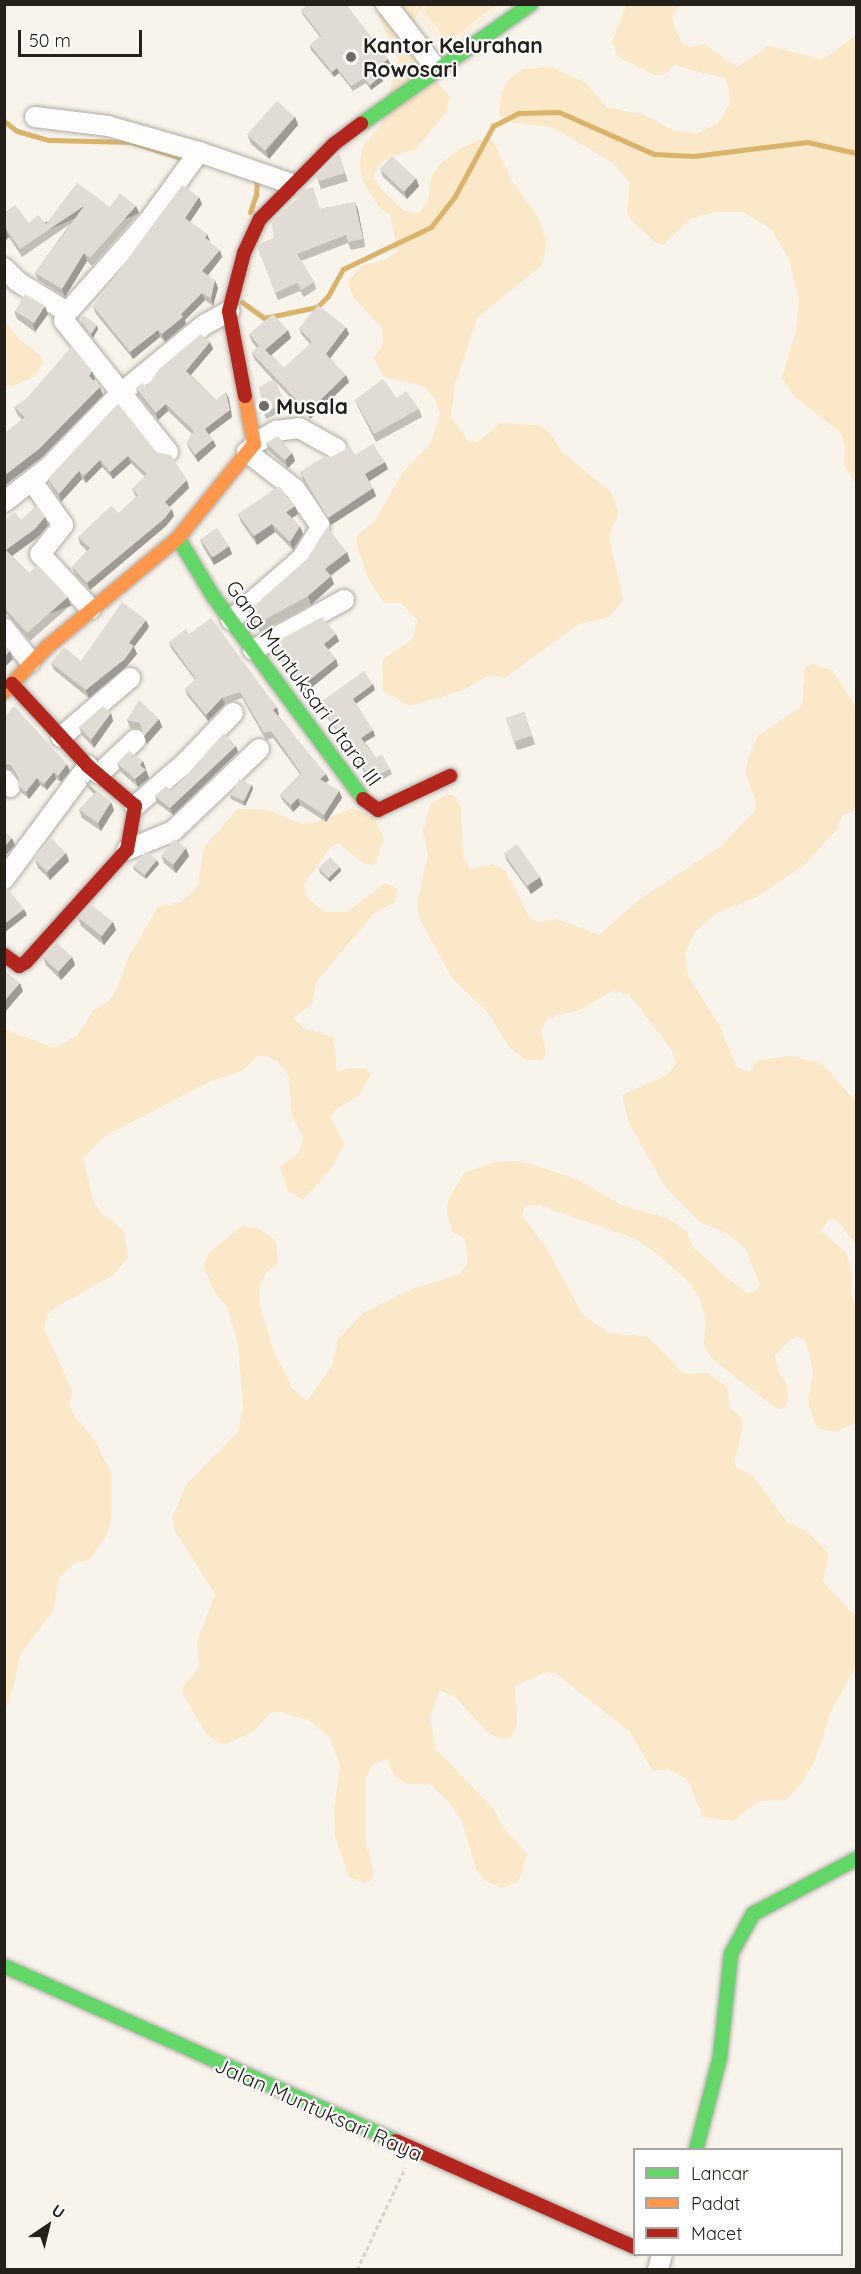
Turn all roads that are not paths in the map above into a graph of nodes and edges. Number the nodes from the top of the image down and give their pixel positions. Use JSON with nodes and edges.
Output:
{"nodes":[{"id":1,"x":386,"y":4,"type":"edge"},
{"id":2,"x":531,"y":4,"type":"edge"},
{"id":3,"x":436,"y":68,"type":"junction"},
{"id":4,"x":35,"y":117,"type":"dead end"},
{"id":5,"x":193,"y":161,"type":"junction"},
{"id":6,"x":292,"y":184,"type":"junction"},
{"id":7,"x":4,"y":268,"type":"edge"},
{"id":8,"x":229,"y":311,"type":"junction"},
{"id":9,"x":67,"y":312,"type":"junction"},
{"id":10,"x":120,"y":394,"type":"junction"},
{"id":11,"x":251,"y":448,"type":"junction"},
{"id":12,"x":337,"y":449,"type":"dead end"},
{"id":13,"x":168,"y":452,"type":"edge"},
{"id":14,"x":32,"y":480,"type":"junction"},
{"id":15,"x":4,"y":502,"type":"edge"},
{"id":16,"x":178,"y":538,"type":"junction"},
{"id":17,"x":344,"y":600,"type":"dead end"},
{"id":18,"x":91,"y":609,"type":"junction"},
{"id":19,"x":231,"y":620,"type":"junction"},
{"id":20,"x":4,"y":628,"type":"edge"},
{"id":21,"x":253,"y":650,"type":"junction"},
{"id":22,"x":31,"y":662,"type":"junction"},
{"id":23,"x":130,"y":678,"type":"dead end"},
{"id":24,"x":8,"y":688,"type":"edge"},
{"id":25,"x":233,"y":712,"type":"dead end"},
{"id":26,"x":61,"y":737,"type":"junction"},
{"id":27,"x":135,"y":740,"type":"dead end"},
{"id":28,"x":259,"y":749,"type":"dead end"},
{"id":29,"x":94,"y":770,"type":"junction"},
{"id":30,"x":450,"y":776,"type":"dead end"},
{"id":31,"x":135,"y":806,"type":"junction"},
{"id":32,"x":127,"y":850,"type":"junction"},
{"id":33,"x":4,"y":879,"type":"edge"},
{"id":34,"x":8,"y":959,"type":"edge"},
{"id":35,"x":856,"y":1859,"type":"edge"},
{"id":36,"x":4,"y":1966,"type":"edge"},
{"id":37,"x":697,"y":2148,"type":"edge"},
{"id":38,"x":633,"y":2247,"type":"edge"}],
"edges":[{"from":1,"to":3,"type":"street"},
{"from":2,"to":3,"type":"street"},
{"from":3,"to":6,"type":"street"},
{"from":4,"to":5,"type":"street"},
{"from":5,"to":6,"type":"street"},
{"from":5,"to":9,"type":"street"},
{"from":6,"to":8,"type":"street"},
{"from":7,"to":9,"type":"street"},
{"from":8,"to":10,"type":"street"},
{"from":8,"to":11,"type":"street"},
{"from":9,"to":10,"type":"street"},
{"from":10,"to":13,"type":"street"},
{"from":10,"to":14,"type":"street"},
{"from":11,"to":12,"type":"street"},
{"from":11,"to":16,"type":"street"},
{"from":11,"to":19,"type":"street"},
{"from":14,"to":15,"type":"street"},
{"from":14,"to":18,"type":"street"},
{"from":16,"to":18,"type":"street"},
{"from":16,"to":19,"type":"street","name":"Gang Muntuksari Utara III"},
{"from":17,"to":21,"type":"street"},
{"from":18,"to":22,"type":"street"},
{"from":19,"to":21,"type":"street","name":"Gang Muntuksari Utara III"},
{"from":20,"to":22,"type":"street"},
{"from":21,"to":30,"type":"street","name":"Gang Muntuksari Utara III"},
{"from":22,"to":24,"type":"street"},
{"from":23,"to":26,"type":"street"},
{"from":24,"to":26,"type":"street"},
{"from":25,"to":31,"type":"street"},
{"from":26,"to":29,"type":"street"},
{"from":27,"to":29,"type":"street"},
{"from":28,"to":32,"type":"street"},
{"from":29,"to":31,"type":"street"},
{"from":29,"to":33,"type":"street"},
{"from":31,"to":32,"type":"street"},
{"from":32,"to":34,"type":"street"},
{"from":35,"to":37,"type":"street"},
{"from":36,"to":38,"type":"street","name":"Jalan Muntuksari Raya"}]}
